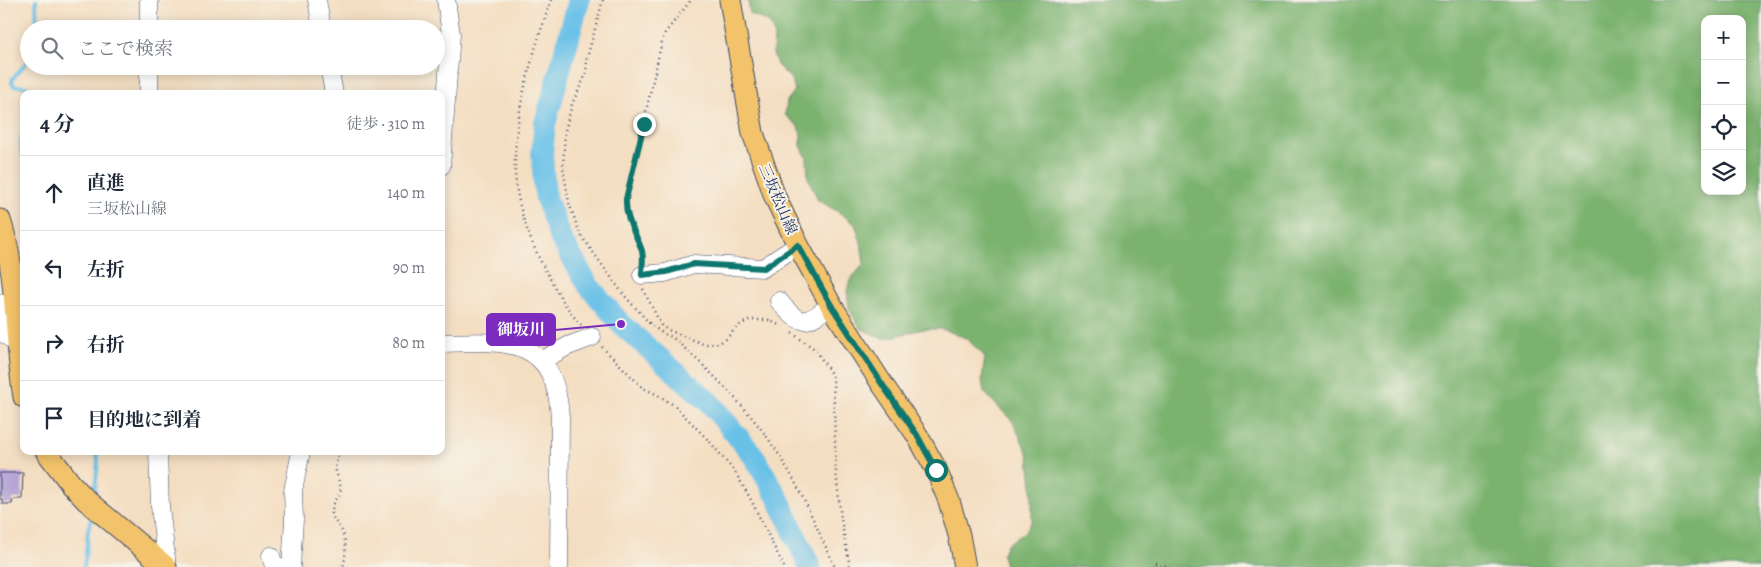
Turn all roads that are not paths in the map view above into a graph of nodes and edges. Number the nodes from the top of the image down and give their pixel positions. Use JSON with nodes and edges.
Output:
{"nodes":[{"id":1,"x":149,"y":0,"type":"edge"},
{"id":2,"x":317,"y":0,"type":"edge"},
{"id":3,"x":446,"y":0,"type":"edge"},
{"id":4,"x":730,"y":0,"type":"edge"},
{"id":5,"x":149,"y":20,"type":"edge"},
{"id":6,"x":320,"y":20,"type":"edge"},
{"id":7,"x":149,"y":75,"type":"edge"},
{"id":8,"x":331,"y":75,"type":"edge"},
{"id":9,"x":149,"y":90,"type":"edge"},
{"id":10,"x":333,"y":90,"type":"edge"},
{"id":11,"x":445,"y":113,"type":"edge"},
{"id":12,"x":0,"y":220,"type":"edge"},
{"id":13,"x":798,"y":245,"type":"junction"},
{"id":14,"x":642,"y":275,"type":"road end"},
{"id":15,"x":779,"y":301,"type":"dead end"},
{"id":16,"x":0,"y":303,"type":"edge"},
{"id":17,"x":831,"y":305,"type":"junction"},
{"id":18,"x":20,"y":337,"type":"edge"},
{"id":19,"x":592,"y":337,"type":"road end"},
{"id":20,"x":20,"y":344,"type":"edge"},
{"id":21,"x":445,"y":344,"type":"edge"},
{"id":22,"x":541,"y":361,"type":"junction"},
{"id":23,"x":49,"y":455,"type":"edge"},
{"id":24,"x":158,"y":455,"type":"edge"},
{"id":25,"x":300,"y":455,"type":"edge"},
{"id":26,"x":166,"y":567,"type":"edge"},
{"id":27,"x":291,"y":567,"type":"edge"},
{"id":28,"x":559,"y":567,"type":"edge"},
{"id":29,"x":965,"y":567,"type":"edge"}],
"edges":[{"from":1,"to":5,"type":"street"},
{"from":2,"to":6,"type":"street"},
{"from":3,"to":11,"type":"street"},
{"from":4,"to":13,"type":"main road","name":"三坂松山線"},
{"from":7,"to":9,"type":"street"},
{"from":8,"to":10,"type":"street"},
{"from":12,"to":18,"type":"main road"},
{"from":13,"to":14,"type":"street"},
{"from":13,"to":17,"type":"main road","name":"三坂松山線"},
{"from":15,"to":17,"type":"street"},
{"from":16,"to":20,"type":"street"},
{"from":17,"to":29,"type":"main road","name":"三坂松山線"},
{"from":19,"to":22,"type":"street"},
{"from":21,"to":22,"type":"street"},
{"from":22,"to":28,"type":"street"},
{"from":23,"to":26,"type":"main road"},
{"from":24,"to":26,"type":"street"},
{"from":25,"to":27,"type":"street"}]}
